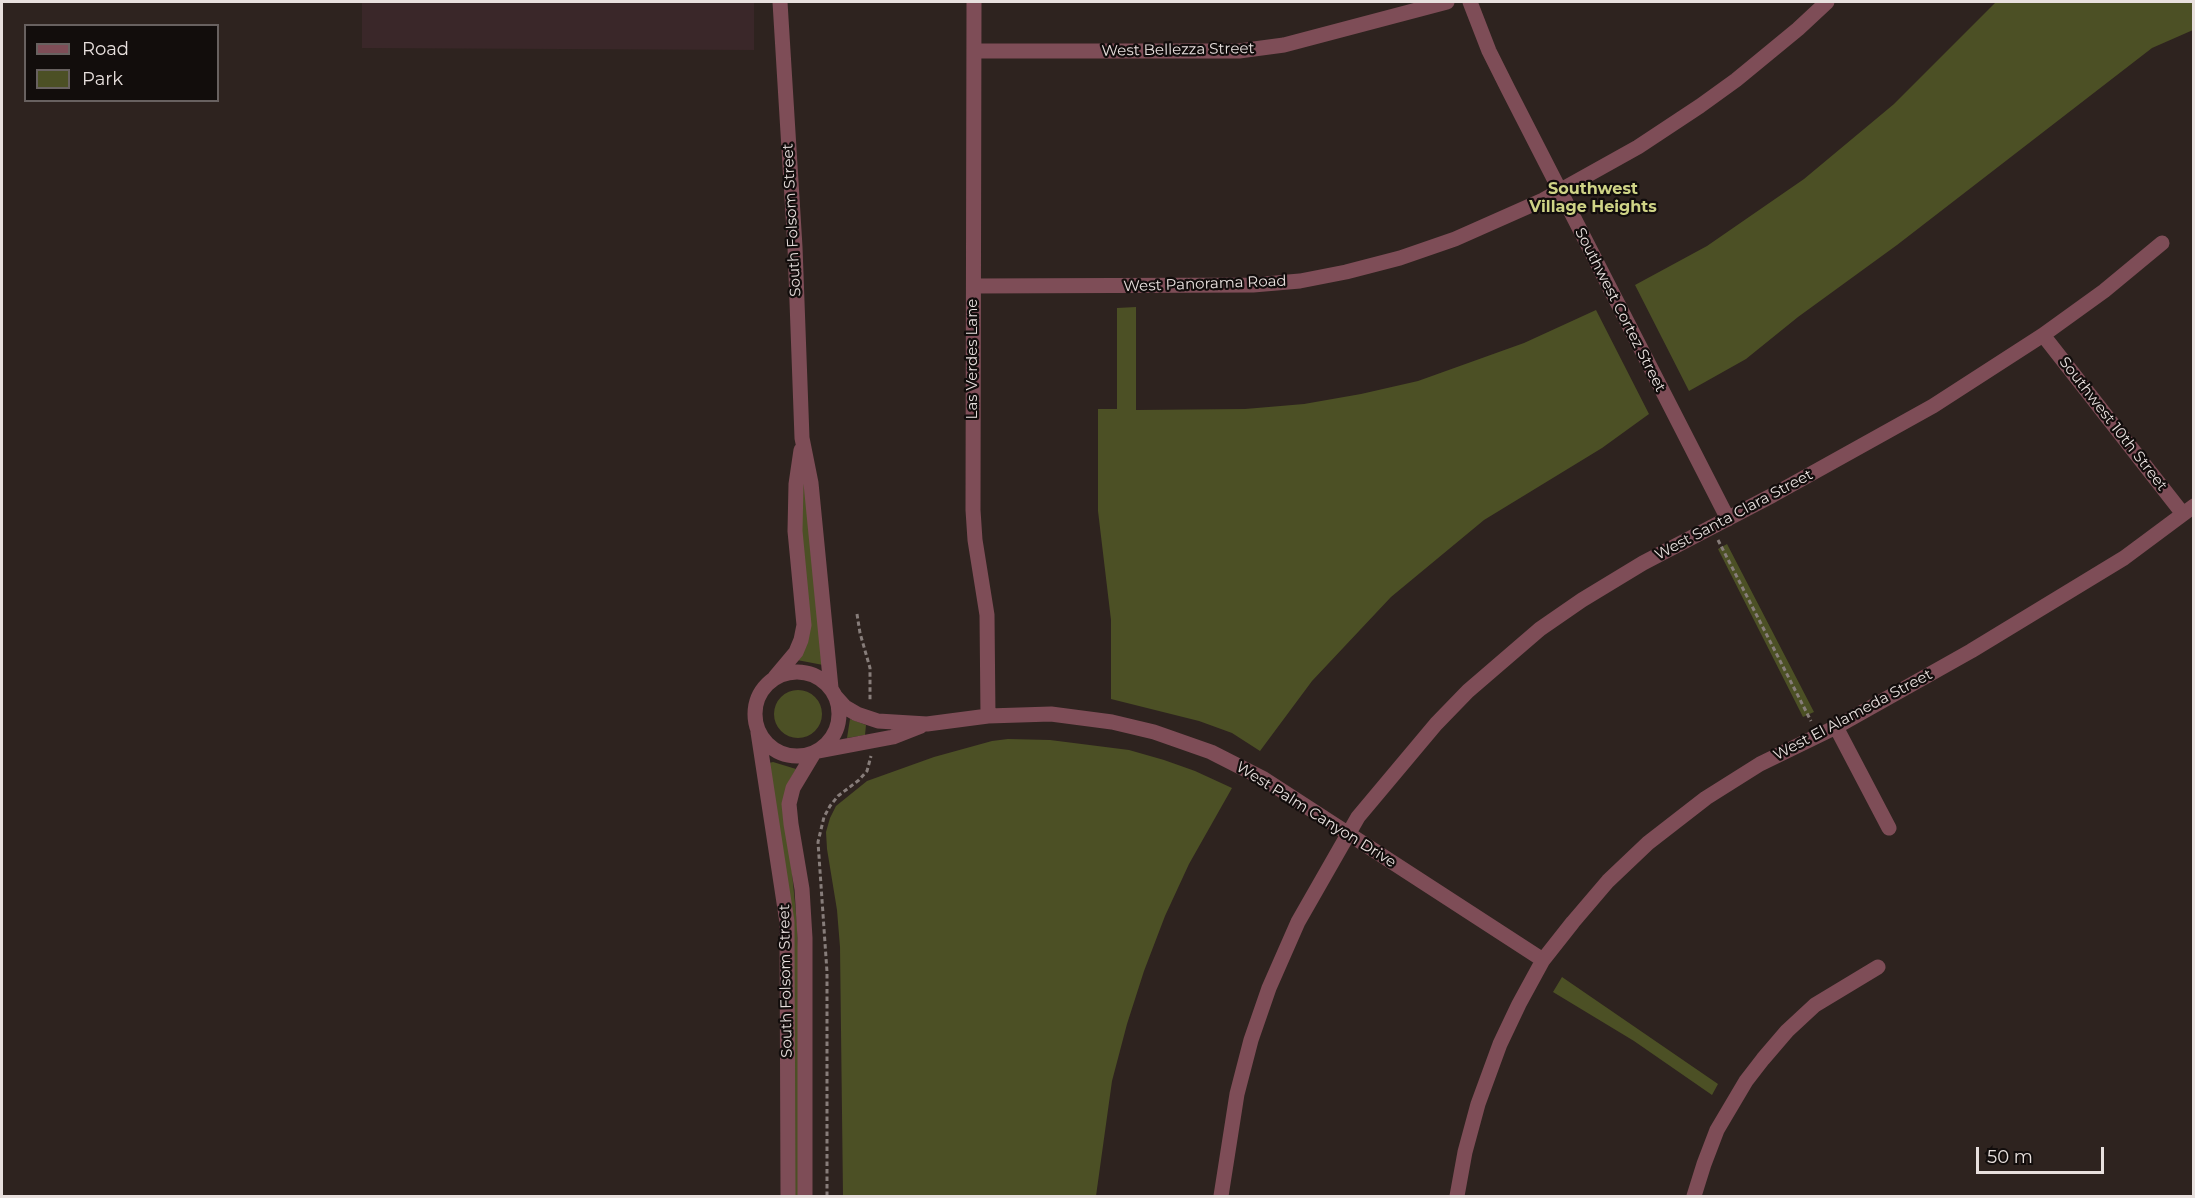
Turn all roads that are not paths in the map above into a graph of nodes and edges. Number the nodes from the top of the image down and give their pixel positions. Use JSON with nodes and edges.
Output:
{"nodes":[{"id":1,"x":780,"y":2,"type":"edge"},
{"id":2,"x":974,"y":2,"type":"edge"},
{"id":3,"x":1447,"y":2,"type":"edge"},
{"id":4,"x":1470,"y":2,"type":"edge"},
{"id":5,"x":1827,"y":2,"type":"edge"},
{"id":6,"x":974,"y":51,"type":"junction"},
{"id":7,"x":1559,"y":191,"type":"junction"},
{"id":8,"x":2162,"y":243,"type":"dead end"},
{"id":9,"x":974,"y":286,"type":"junction"},
{"id":10,"x":2043,"y":335,"type":"junction"},
{"id":11,"x":802,"y":438,"type":"junction"},
{"id":12,"x":2188,"y":510,"type":"edge"},
{"id":13,"x":1728,"y":519,"type":"junction"},
{"id":14,"x":772,"y":679,"type":"junction"},
{"id":15,"x":834,"y":693,"type":"junction"},
{"id":16,"x":988,"y":716,"type":"junction"},
{"id":17,"x":927,"y":724,"type":"junction"},
{"id":18,"x":1836,"y":727,"type":"junction"},
{"id":19,"x":758,"y":732,"type":"junction"},
{"id":20,"x":817,"y":752,"type":"junction"},
{"id":21,"x":1889,"y":828,"type":"dead end"},
{"id":22,"x":1348,"y":834,"type":"junction"},
{"id":23,"x":1543,"y":960,"type":"junction"},
{"id":24,"x":1878,"y":967,"type":"dead end"},
{"id":25,"x":788,"y":1197,"type":"edge"},
{"id":26,"x":805,"y":1197,"type":"edge"},
{"id":27,"x":1221,"y":1197,"type":"edge"},
{"id":28,"x":1457,"y":1197,"type":"edge"},
{"id":29,"x":1694,"y":1197,"type":"edge"}],
"edges":[{"from":1,"to":11,"type":"street","name":"South Folsom Street"},
{"from":2,"to":6,"type":"street","name":"Las Verdes Lane"},
{"from":3,"to":6,"type":"street","name":"West Bellezza Street"},
{"from":4,"to":7,"type":"street","name":"Southwest Cortez Street"},
{"from":5,"to":7,"type":"street","name":"West Panorama Road"},
{"from":6,"to":9,"type":"street","name":"Las Verdes Lane"},
{"from":7,"to":9,"type":"street","name":"West Panorama Road"},
{"from":7,"to":13,"type":"street","name":"Southwest Cortez Street"},
{"from":8,"to":10,"type":"street","name":"West Santa Clara Street"},
{"from":9,"to":16,"type":"street","name":"Las Verdes Lane"},
{"from":10,"to":12,"type":"street","name":"Southwest 10th Street"},
{"from":10,"to":13,"type":"street","name":"West Santa Clara Street"},
{"from":11,"to":14,"type":"street","name":"South Folsom Street"},
{"from":11,"to":15,"type":"street","name":"South Folsom Street"},
{"from":12,"to":18,"type":"street","name":"West El Alameda Street"},
{"from":13,"to":22,"type":"street","name":"West Santa Clara Street"},
{"from":14,"to":15,"type":"street"},
{"from":14,"to":19,"type":"street"},
{"from":15,"to":17,"type":"street","name":"West Palm Canyon Drive"},
{"from":15,"to":20,"type":"street"},
{"from":16,"to":17,"type":"street","name":"West Palm Canyon Drive"},
{"from":16,"to":22,"type":"street","name":"West Palm Canyon Drive"},
{"from":17,"to":20,"type":"street","name":"West Palm Canyon Drive"},
{"from":18,"to":21,"type":"street"},
{"from":18,"to":23,"type":"street","name":"West El Alameda Street"},
{"from":19,"to":20,"type":"street"},
{"from":19,"to":25,"type":"street","name":"South Folsom Street"},
{"from":20,"to":26,"type":"street","name":"South Folsom Street"},
{"from":22,"to":23,"type":"street","name":"West Palm Canyon Drive"},
{"from":22,"to":27,"type":"street","name":"West Santa Clara Street"},
{"from":23,"to":28,"type":"street","name":"West El Alameda Street"},
{"from":24,"to":29,"type":"street"}]}
